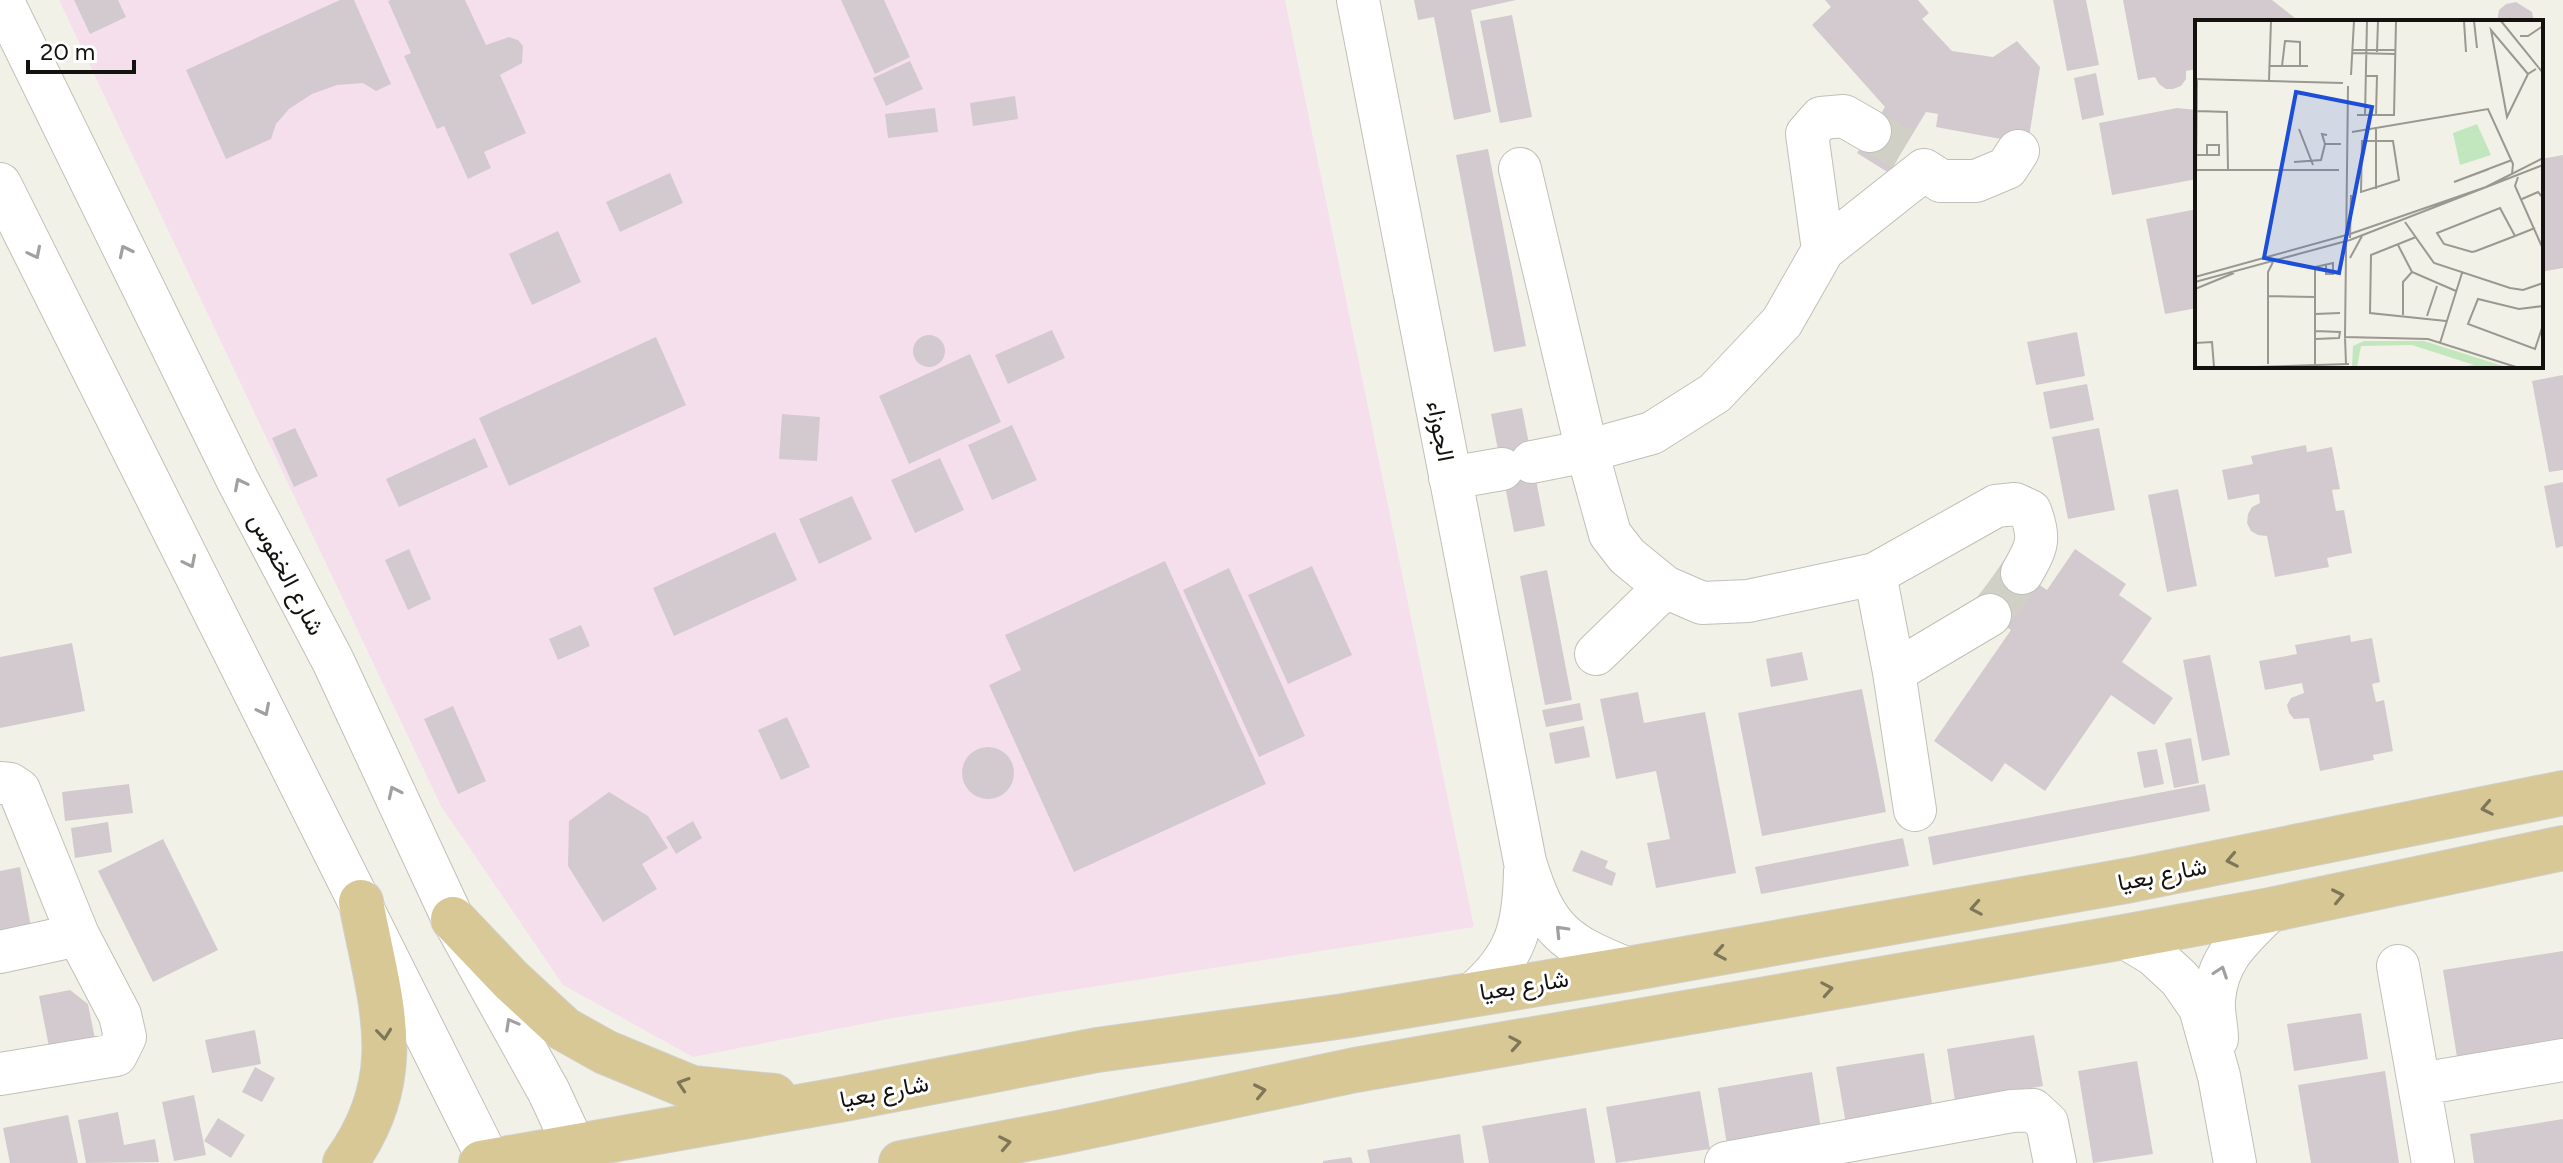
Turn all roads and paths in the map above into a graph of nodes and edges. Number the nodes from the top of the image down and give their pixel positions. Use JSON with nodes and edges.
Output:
{"nodes":[{"id":1,"x":2,"y":0,"type":"edge"},
{"id":2,"x":1358,"y":0,"type":"edge"},
{"id":3,"x":1899,"y":150,"type":"junction"},
{"id":4,"x":2018,"y":151,"type":"dead end"},
{"id":5,"x":1520,"y":169,"type":"dead end"},
{"id":6,"x":0,"y":184,"type":"edge"},
{"id":7,"x":1823,"y":250,"type":"junction"},
{"id":8,"x":1587,"y":451,"type":"junction"},
{"id":9,"x":1450,"y":478,"type":"junction"},
{"id":10,"x":2022,"y":573,"type":"tunnel mouth"},
{"id":11,"x":1875,"y":574,"type":"junction"},
{"id":12,"x":1665,"y":587,"type":"junction"},
{"id":13,"x":1990,"y":615,"type":"tunnel mouth"},
{"id":14,"x":1596,"y":654,"type":"dead end"},
{"id":15,"x":1894,"y":672,"type":"junction"},
{"id":16,"x":0,"y":783,"type":"edge"},
{"id":17,"x":2563,"y":793,"type":"edge"},
{"id":18,"x":1915,"y":810,"type":"dead end"},
{"id":19,"x":2563,"y":848,"type":"edge"},
{"id":20,"x":1525,"y":862,"type":"junction"},
{"id":21,"x":361,"y":902,"type":"junction"},
{"id":22,"x":2270,"y":910,"type":"junction"},
{"id":23,"x":453,"y":919,"type":"junction"},
{"id":24,"x":78,"y":935,"type":"junction"},
{"id":25,"x":2124,"y":937,"type":"junction"},
{"id":26,"x":0,"y":952,"type":"edge"},
{"id":27,"x":2398,"y":966,"type":"dead end"},
{"id":28,"x":1628,"y":969,"type":"junction"},
{"id":29,"x":1474,"y":993,"type":"junction"},
{"id":30,"x":2563,"y":1060,"type":"edge"},
{"id":31,"x":0,"y":1074,"type":"edge"},
{"id":32,"x":2219,"y":1076,"type":"junction"},
{"id":33,"x":2420,"y":1084,"type":"junction"},
{"id":34,"x":844,"y":1099,"type":"junction"},
{"id":35,"x":578,"y":1155,"type":"edge"},
{"id":36,"x":487,"y":1162,"type":"edge"},
{"id":37,"x":345,"y":1163,"type":"edge"},
{"id":38,"x":901,"y":1163,"type":"edge"},
{"id":39,"x":1726,"y":1163,"type":"edge"},
{"id":40,"x":2055,"y":1163,"type":"edge"},
{"id":41,"x":2235,"y":1163,"type":"edge"},
{"id":42,"x":2433,"y":1163,"type":"edge"}],
"edges":[{"from":23,"to":1,"type":"street","name":"شارع الخفوس","one_way":true},
{"from":2,"to":9,"type":"street","name":"الجوزاء"},
{"from":3,"to":4,"type":"street"},
{"from":3,"to":7,"type":"street"},
{"from":3,"to":7,"type":"street"},
{"from":5,"to":8,"type":"street"},
{"from":6,"to":21,"type":"street","one_way":true},
{"from":7,"to":8,"type":"street"},
{"from":8,"to":9,"type":"street"},
{"from":8,"to":12,"type":"street"},
{"from":9,"to":20,"type":"street","name":"الجوزاء"},
{"from":10,"to":11,"type":"street"},
{"from":11,"to":12,"type":"street"},
{"from":11,"to":15,"type":"street"},
{"from":12,"to":14,"type":"street"},
{"from":13,"to":15,"type":"street"},
{"from":15,"to":18,"type":"street"},
{"from":16,"to":24,"type":"street"},
{"from":17,"to":28,"type":"main road","name":"شارع بعيا","one_way":true},
{"from":22,"to":19,"type":"main road","one_way":true},
{"from":28,"to":20,"type":"street","one_way":true},
{"from":20,"to":29,"type":"street"},
{"from":21,"to":36,"type":"street"},
{"from":21,"to":37,"type":"main road","one_way":true},
{"from":22,"to":25,"type":"main road"},
{"from":32,"to":22,"type":"street","one_way":true},
{"from":34,"to":23,"type":"main road","one_way":true},
{"from":35,"to":23,"type":"street","name":"شارع الخفوس","one_way":true},
{"from":24,"to":26,"type":"street"},
{"from":24,"to":31,"type":"street"},
{"from":25,"to":32,"type":"street"},
{"from":38,"to":25,"type":"main road","one_way":true},
{"from":27,"to":33,"type":"street"},
{"from":28,"to":29,"type":"main road","name":"شارع بعيا"},
{"from":29,"to":34,"type":"main road","name":"شارع بعيا"},
{"from":30,"to":33,"type":"street"},
{"from":32,"to":41,"type":"street"},
{"from":33,"to":42,"type":"street"},
{"from":34,"to":35,"type":"main road","name":"شارع بعيا"},
{"from":35,"to":36,"type":"main road","name":"شارع بعيا"},
{"from":39,"to":40,"type":"street"}]}
